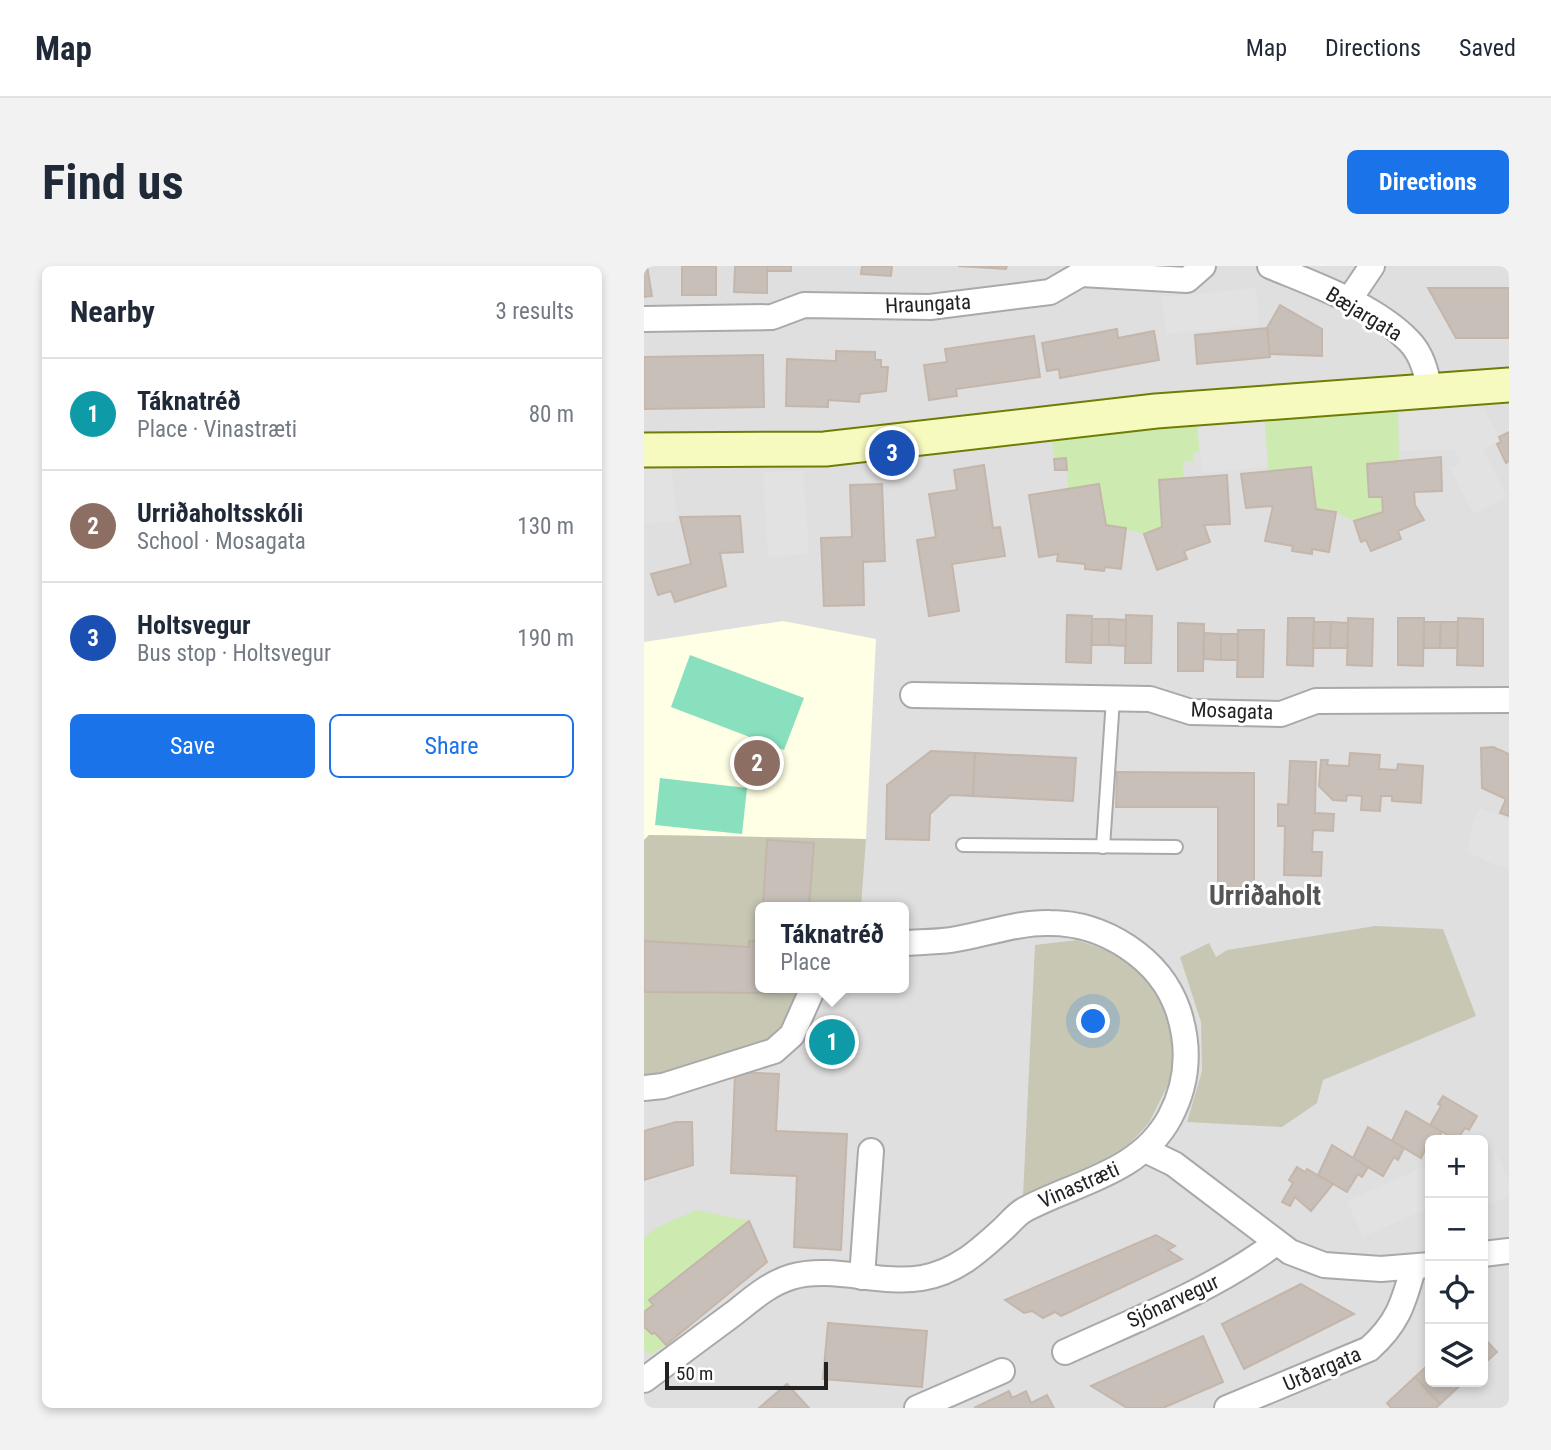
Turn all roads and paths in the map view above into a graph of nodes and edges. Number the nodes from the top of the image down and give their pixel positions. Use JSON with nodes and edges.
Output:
{"nodes":[{"id":1,"x":1203,"y":266,"type":"edge"},
{"id":2,"x":1270,"y":266,"type":"edge"},
{"id":3,"x":1372,"y":266,"type":"edge"},
{"id":4,"x":1349,"y":300,"type":"junction"},
{"id":5,"x":644,"y":319,"type":"edge"},
{"id":6,"x":1509,"y":385,"type":"edge"},
{"id":7,"x":1430,"y":390,"type":"junction"},
{"id":8,"x":644,"y":450,"type":"edge"},
{"id":9,"x":913,"y":695,"type":"dead end"},
{"id":10,"x":1112,"y":699,"type":"junction"},
{"id":11,"x":1509,"y":700,"type":"edge"},
{"id":12,"x":962,"y":845,"type":"dead end"},
{"id":13,"x":1103,"y":847,"type":"junction"},
{"id":14,"x":1176,"y":848,"type":"dead end"},
{"id":15,"x":909,"y":943,"type":"edge"},
{"id":16,"x":811,"y":993,"type":"edge"},
{"id":17,"x":644,"y":1088,"type":"edge"},
{"id":18,"x":1145,"y":1150,"type":"junction"},
{"id":19,"x":871,"y":1152,"type":"dead end"},
{"id":20,"x":1276,"y":1243,"type":"junction"},
{"id":21,"x":1509,"y":1251,"type":"edge"},
{"id":22,"x":1488,"y":1253,"type":"edge"},
{"id":23,"x":1422,"y":1267,"type":"edge"},
{"id":24,"x":862,"y":1277,"type":"junction"},
{"id":25,"x":1065,"y":1352,"type":"dead end"},
{"id":26,"x":1002,"y":1371,"type":"dead end"},
{"id":27,"x":644,"y":1381,"type":"edge"},
{"id":28,"x":917,"y":1408,"type":"edge"},
{"id":29,"x":1227,"y":1408,"type":"edge"}],
"edges":[{"from":1,"to":5,"type":"street","name":"Hraungata"},
{"from":2,"to":4,"type":"street","name":"Bæjargata"},
{"from":3,"to":4,"type":"street"},
{"from":4,"to":7,"type":"street","name":"Bæjargata"},
{"from":6,"to":7,"type":"street"},
{"from":7,"to":8,"type":"street"},
{"from":9,"to":10,"type":"street","name":"Mosagata"},
{"from":10,"to":11,"type":"street","name":"Mosagata"},
{"from":10,"to":13,"type":"lane"},
{"from":12,"to":13,"type":"lane"},
{"from":13,"to":14,"type":"lane"},
{"from":15,"to":18,"type":"street","name":"Vinastræti"},
{"from":16,"to":17,"type":"street"},
{"from":18,"to":20,"type":"street"},
{"from":18,"to":24,"type":"street","name":"Vinastræti"},
{"from":19,"to":24,"type":"street"},
{"from":20,"to":23,"type":"street"},
{"from":20,"to":25,"type":"street","name":"Sjónarvegur"},
{"from":21,"to":22,"type":"street"},
{"from":23,"to":29,"type":"street","name":"Urðargata"},
{"from":24,"to":27,"type":"street","name":"Vinastræti"},
{"from":26,"to":28,"type":"street"}]}
